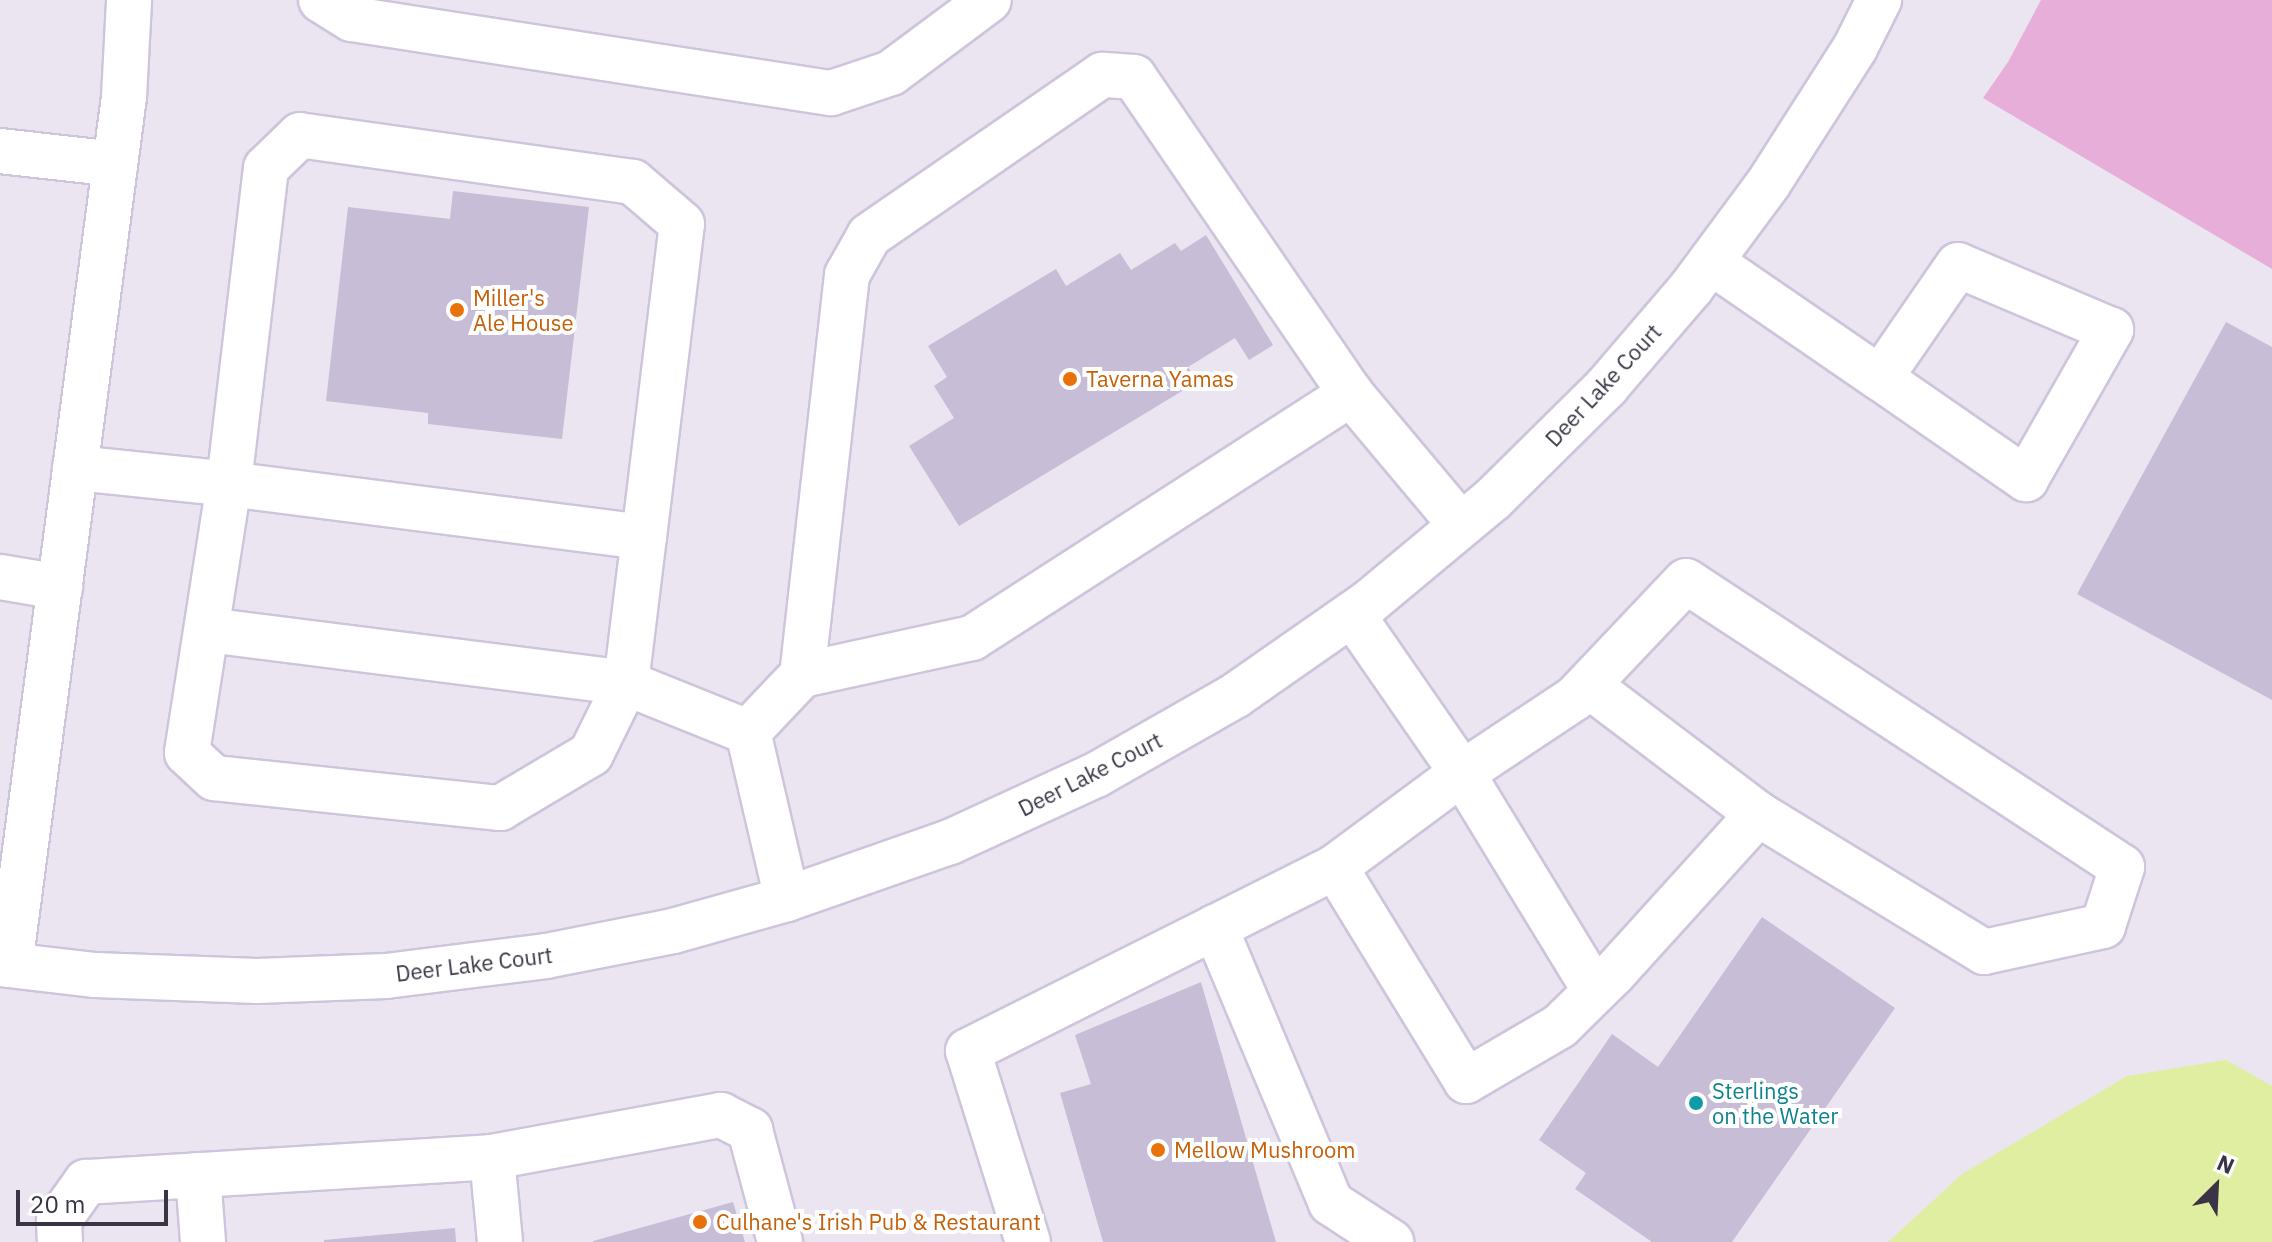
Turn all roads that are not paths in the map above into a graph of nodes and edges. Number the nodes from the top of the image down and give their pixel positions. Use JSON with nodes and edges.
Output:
{"nodes":[{"id":1,"x":129,"y":0,"type":"edge"},
{"id":2,"x":321,"y":0,"type":"edge"},
{"id":3,"x":989,"y":0,"type":"edge"},
{"id":4,"x":1879,"y":0,"type":"edge"},
{"id":5,"x":0,"y":151,"type":"edge"},
{"id":6,"x":115,"y":164,"type":"junction"},
{"id":7,"x":1711,"y":262,"type":"junction"},
{"id":8,"x":1880,"y":378,"type":"junction"},
{"id":9,"x":1351,"y":394,"type":"junction"},
{"id":10,"x":75,"y":468,"type":"junction"},
{"id":11,"x":229,"y":484,"type":"junction"},
{"id":12,"x":1461,"y":525,"type":"junction"},
{"id":13,"x":644,"y":537,"type":"junction"},
{"id":14,"x":0,"y":577,"type":"edge"},
{"id":15,"x":60,"y":587,"type":"junction"},
{"id":16,"x":1352,"y":614,"type":"junction"},
{"id":17,"x":208,"y":630,"type":"junction"},
{"id":18,"x":802,"y":675,"type":"junction"},
{"id":19,"x":626,"y":683,"type":"junction"},
{"id":20,"x":1588,"y":685,"type":"junction"},
{"id":21,"x":748,"y":732,"type":"junction"},
{"id":22,"x":1462,"y":773,"type":"junction"},
{"id":23,"x":16,"y":793,"type":"edge"},
{"id":24,"x":1758,"y":814,"type":"junction"},
{"id":25,"x":1335,"y":867,"type":"junction"},
{"id":26,"x":787,"y":899,"type":"junction"},
{"id":27,"x":1215,"y":927,"type":"junction"},
{"id":28,"x":5,"y":965,"type":"edge"},
{"id":29,"x":1595,"y":991,"type":"junction"},
{"id":30,"x":492,"y":1157,"type":"junction"},
{"id":31,"x":198,"y":1175,"type":"junction"},
{"id":32,"x":1333,"y":1223,"type":"edge"},
{"id":33,"x":60,"y":1242,"type":"edge"},
{"id":34,"x":203,"y":1242,"type":"edge"},
{"id":35,"x":500,"y":1242,"type":"edge"},
{"id":36,"x":780,"y":1242,"type":"edge"},
{"id":37,"x":1028,"y":1242,"type":"edge"},
{"id":38,"x":1391,"y":1242,"type":"edge"}],
"edges":[{"from":1,"to":6,"type":"street"},
{"from":2,"to":3,"type":"street"},
{"from":4,"to":7,"type":"street","name":"Deer Lake Court"},
{"from":5,"to":6,"type":"street"},
{"from":6,"to":10,"type":"street"},
{"from":7,"to":8,"type":"street"},
{"from":7,"to":12,"type":"street","name":"Deer Lake Court"},
{"from":8,"to":8,"type":"street"},
{"from":9,"to":12,"type":"street"},
{"from":9,"to":18,"type":"street"},
{"from":9,"to":18,"type":"street"},
{"from":10,"to":11,"type":"street"},
{"from":10,"to":15,"type":"street"},
{"from":11,"to":13,"type":"street"},
{"from":11,"to":13,"type":"street"},
{"from":11,"to":17,"type":"street"},
{"from":12,"to":16,"type":"street","name":"Deer Lake Court"},
{"from":13,"to":19,"type":"street"},
{"from":14,"to":15,"type":"street"},
{"from":15,"to":23,"type":"street"},
{"from":16,"to":22,"type":"street"},
{"from":16,"to":26,"type":"street","name":"Deer Lake Court"},
{"from":17,"to":19,"type":"street"},
{"from":17,"to":19,"type":"street"},
{"from":18,"to":21,"type":"street"},
{"from":19,"to":21,"type":"street"},
{"from":20,"to":22,"type":"street"},
{"from":20,"to":24,"type":"street"},
{"from":20,"to":24,"type":"street"},
{"from":21,"to":26,"type":"street"},
{"from":22,"to":25,"type":"street"},
{"from":22,"to":29,"type":"street"},
{"from":23,"to":28,"type":"street"},
{"from":24,"to":29,"type":"street"},
{"from":25,"to":27,"type":"street"},
{"from":25,"to":29,"type":"street"},
{"from":26,"to":28,"type":"street","name":"Deer Lake Court"},
{"from":27,"to":32,"type":"street"},
{"from":27,"to":37,"type":"street"},
{"from":30,"to":31,"type":"street"},
{"from":30,"to":35,"type":"street"},
{"from":30,"to":36,"type":"street"},
{"from":31,"to":33,"type":"street"},
{"from":31,"to":34,"type":"street"},
{"from":32,"to":38,"type":"street"}]}
